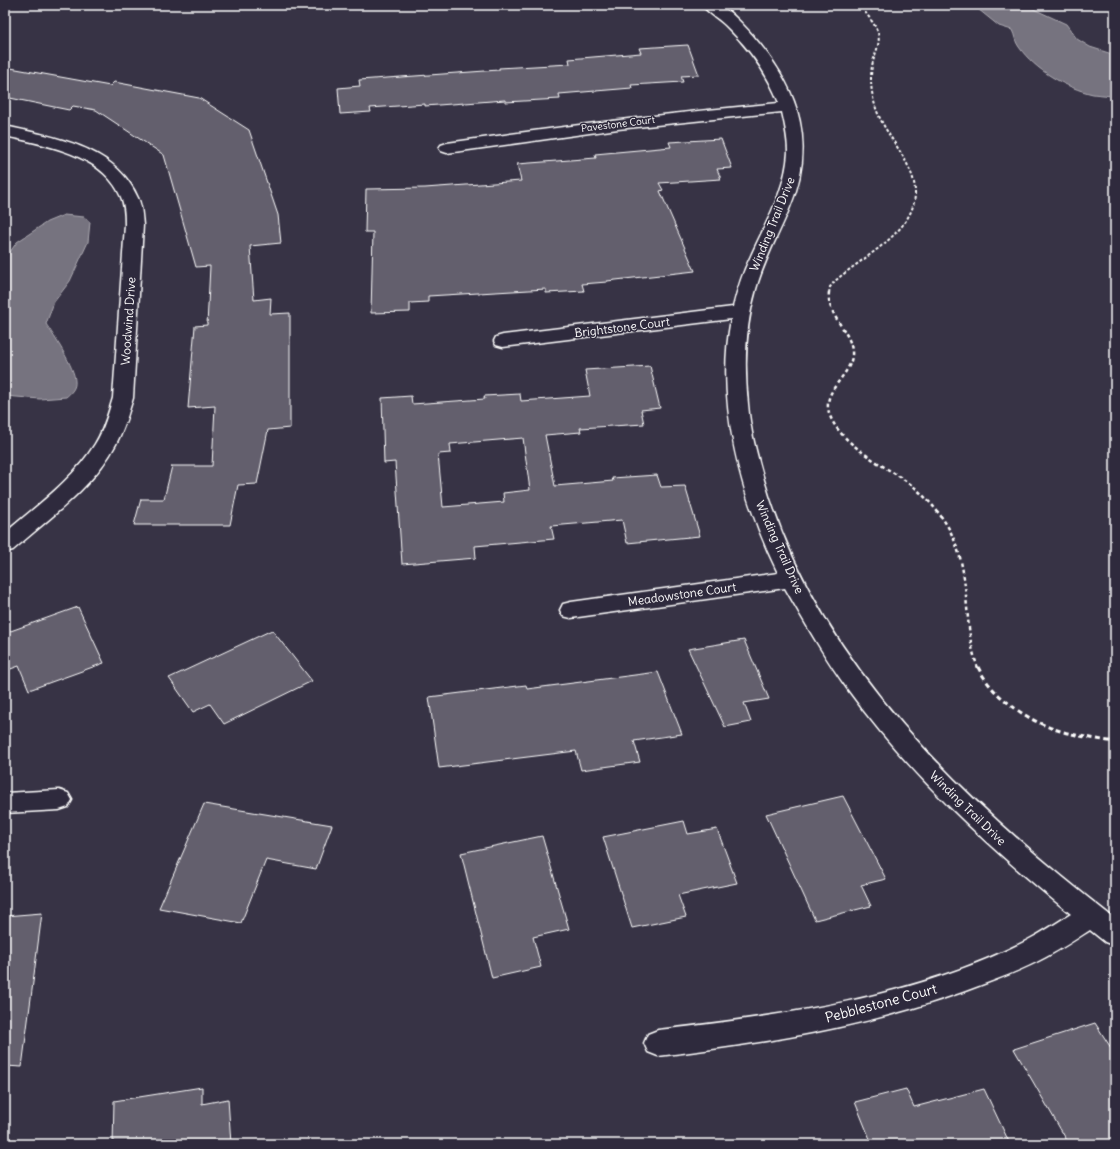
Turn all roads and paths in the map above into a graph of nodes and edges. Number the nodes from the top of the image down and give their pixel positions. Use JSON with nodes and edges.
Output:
{"nodes":[{"id":1,"x":709,"y":5,"type":"edge"},
{"id":2,"x":861,"y":5,"type":"edge"},
{"id":3,"x":789,"y":107,"type":"junction"},
{"id":4,"x":5,"y":132,"type":"edge"},
{"id":5,"x":447,"y":148,"type":"dead end"},
{"id":6,"x":741,"y":312,"type":"junction"},
{"id":7,"x":504,"y":342,"type":"dead end"},
{"id":8,"x":5,"y":545,"type":"edge"},
{"id":9,"x":792,"y":579,"type":"junction"},
{"id":10,"x":571,"y":610,"type":"dead end"},
{"id":11,"x":1115,"y":742,"type":"edge"},
{"id":12,"x":59,"y":800,"type":"dead end"},
{"id":13,"x":5,"y":803,"type":"edge"},
{"id":14,"x":1091,"y":916,"type":"junction"},
{"id":15,"x":1115,"y":934,"type":"edge"},
{"id":16,"x":658,"y":1043,"type":"dead end"}],
"edges":[{"from":1,"to":3,"type":"street","name":"Winding Trail Drive"},
{"from":2,"to":11,"type":"path"},
{"from":3,"to":5,"type":"street","name":"Pavestone Court"},
{"from":3,"to":6,"type":"street","name":"Winding Trail Drive"},
{"from":4,"to":8,"type":"street","name":"Woodwind Drive"},
{"from":6,"to":7,"type":"street","name":"Brightstone Court"},
{"from":6,"to":9,"type":"street","name":"Winding Trail Drive"},
{"from":9,"to":10,"type":"street","name":"Meadowstone Court"},
{"from":9,"to":14,"type":"street","name":"Winding Trail Drive"},
{"from":12,"to":13,"type":"street"},
{"from":14,"to":15,"type":"street","name":"Winding Trail Drive"},
{"from":14,"to":16,"type":"street","name":"Pebblestone Court"}]}
